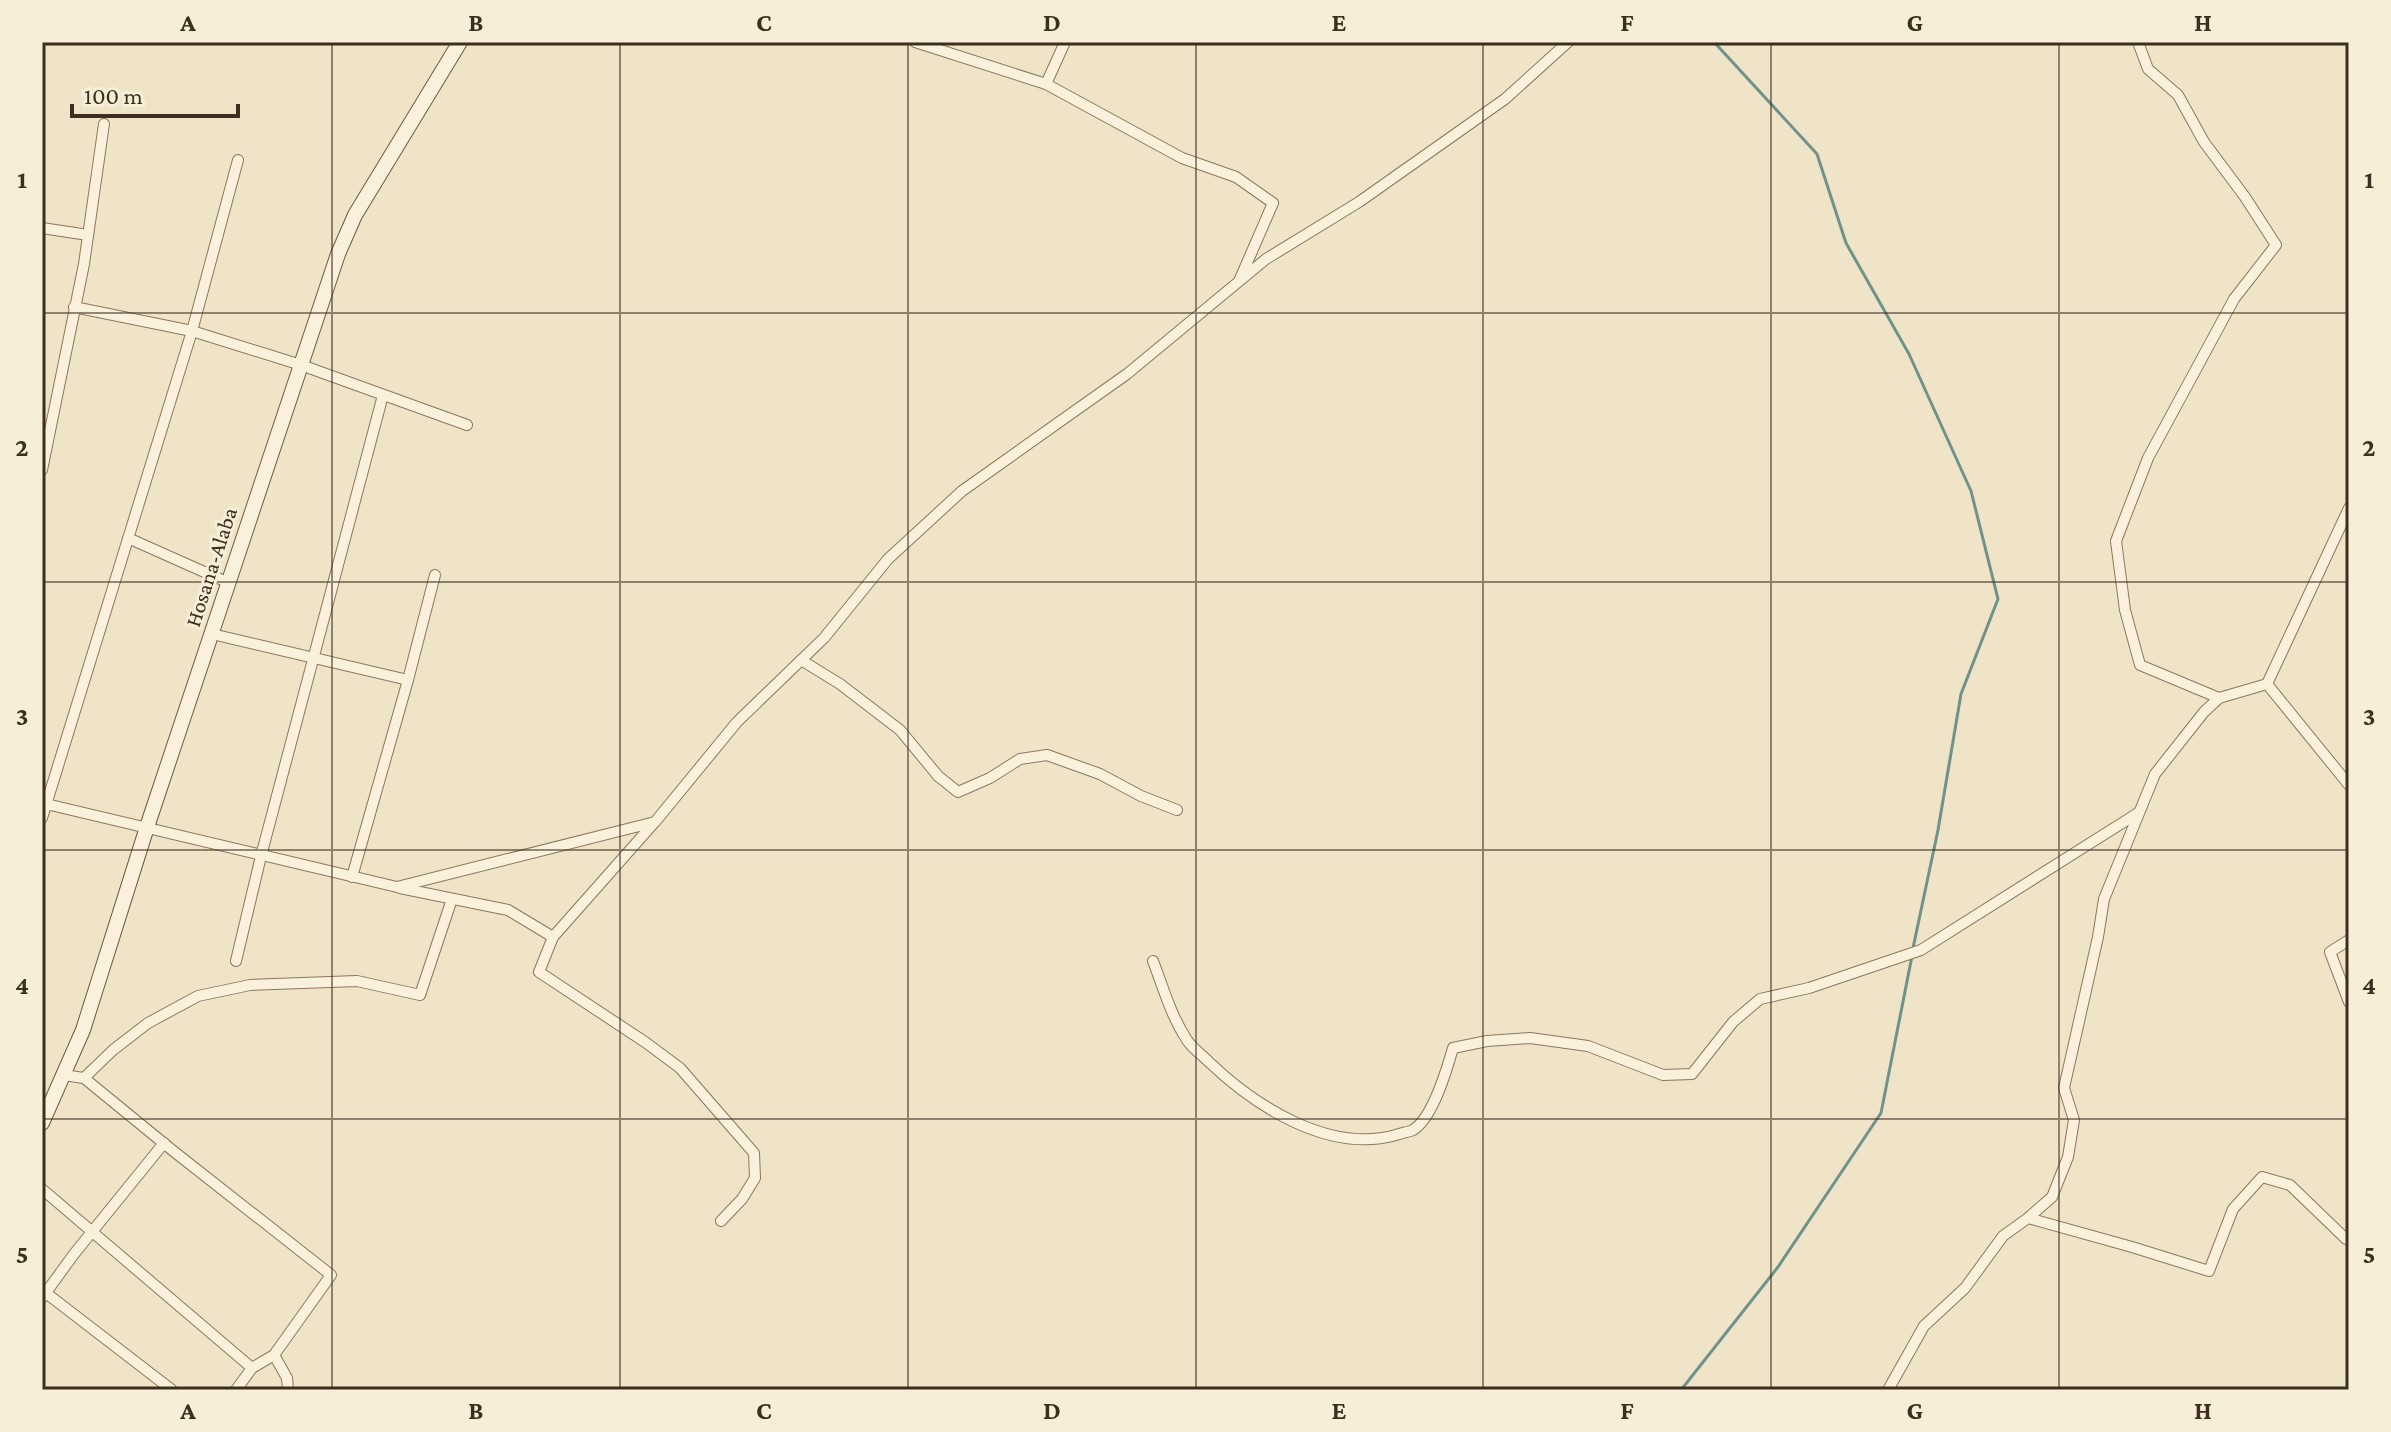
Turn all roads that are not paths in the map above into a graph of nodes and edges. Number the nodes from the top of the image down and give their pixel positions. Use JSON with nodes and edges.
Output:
{"nodes":[{"id":1,"x":460,"y":42,"type":"edge"},
{"id":2,"x":915,"y":42,"type":"edge"},
{"id":3,"x":1065,"y":42,"type":"edge"},
{"id":4,"x":1568,"y":42,"type":"edge"},
{"id":5,"x":2138,"y":42,"type":"edge"},
{"id":6,"x":1046,"y":84,"type":"junction"},
{"id":7,"x":104,"y":124,"type":"dead end"},
{"id":8,"x":238,"y":160,"type":"dead end"},
{"id":9,"x":42,"y":228,"type":"edge"},
{"id":10,"x":88,"y":235,"type":"junction"},
{"id":11,"x":1239,"y":281,"type":"junction"},
{"id":12,"x":74,"y":307,"type":"junction"},
{"id":13,"x":192,"y":331,"type":"junction"},
{"id":14,"x":301,"y":365,"type":"junction"},
{"id":15,"x":383,"y":395,"type":"junction"},
{"id":16,"x":467,"y":425,"type":"dead end"},
{"id":17,"x":42,"y":470,"type":"edge"},
{"id":18,"x":2349,"y":508,"type":"edge"},
{"id":19,"x":128,"y":538,"type":"junction"},
{"id":20,"x":435,"y":575,"type":"dead end"},
{"id":21,"x":229,"y":583,"type":"junction"},
{"id":22,"x":212,"y":634,"type":"junction"},
{"id":23,"x":313,"y":657,"type":"junction"},
{"id":24,"x":801,"y":660,"type":"junction"},
{"id":25,"x":408,"y":680,"type":"junction"},
{"id":26,"x":2267,"y":684,"type":"junction"},
{"id":27,"x":2219,"y":698,"type":"junction"},
{"id":28,"x":2349,"y":785,"type":"edge"},
{"id":29,"x":45,"y":803,"type":"edge"},
{"id":30,"x":1177,"y":810,"type":"dead end"},
{"id":31,"x":2138,"y":813,"type":"junction"},
{"id":32,"x":42,"y":818,"type":"edge"},
{"id":33,"x":655,"y":822,"type":"junction"},
{"id":34,"x":147,"y":827,"type":"junction"},
{"id":35,"x":261,"y":856,"type":"junction"},
{"id":36,"x":352,"y":877,"type":"junction"},
{"id":37,"x":397,"y":887,"type":"junction"},
{"id":38,"x":452,"y":899,"type":"junction"},
{"id":39,"x":553,"y":937,"type":"junction"},
{"id":40,"x":2349,"y":940,"type":"edge"},
{"id":41,"x":236,"y":961,"type":"dead end"},
{"id":42,"x":1153,"y":961,"type":"dead end"},
{"id":43,"x":2349,"y":1002,"type":"edge"},
{"id":44,"x":63,"y":1075,"type":"junction"},
{"id":45,"x":84,"y":1078,"type":"junction"},
{"id":46,"x":42,"y":1123,"type":"edge"},
{"id":47,"x":164,"y":1143,"type":"junction"},
{"id":48,"x":42,"y":1189,"type":"edge"},
{"id":49,"x":2028,"y":1218,"type":"junction"},
{"id":50,"x":721,"y":1221,"type":"dead end"},
{"id":51,"x":92,"y":1232,"type":"junction"},
{"id":52,"x":2346,"y":1239,"type":"dead end"},
{"id":53,"x":44,"y":1296,"type":"edge"},
{"id":54,"x":274,"y":1355,"type":"junction"},
{"id":55,"x":252,"y":1368,"type":"junction"},
{"id":56,"x":172,"y":1390,"type":"edge"},
{"id":57,"x":236,"y":1390,"type":"edge"},
{"id":58,"x":288,"y":1390,"type":"edge"},
{"id":59,"x":1888,"y":1390,"type":"edge"}],
"edges":[{"from":1,"to":14,"type":"main road","name":"Hosana-Alaba"},
{"from":2,"to":6,"type":"street"},
{"from":3,"to":6,"type":"street"},
{"from":4,"to":11,"type":"street"},
{"from":5,"to":27,"type":"street"},
{"from":6,"to":11,"type":"street"},
{"from":7,"to":10,"type":"street"},
{"from":8,"to":13,"type":"street"},
{"from":9,"to":10,"type":"street"},
{"from":10,"to":12,"type":"street"},
{"from":11,"to":24,"type":"street"},
{"from":12,"to":13,"type":"street"},
{"from":12,"to":17,"type":"street"},
{"from":13,"to":14,"type":"street"},
{"from":13,"to":19,"type":"street"},
{"from":14,"to":15,"type":"street"},
{"from":14,"to":21,"type":"main road","name":"Hosana-Alaba"},
{"from":15,"to":16,"type":"street"},
{"from":15,"to":23,"type":"street"},
{"from":18,"to":26,"type":"street"},
{"from":19,"to":21,"type":"street"},
{"from":19,"to":29,"type":"street"},
{"from":20,"to":25,"type":"street"},
{"from":21,"to":22,"type":"main road","name":"Hosana-Alaba"},
{"from":22,"to":23,"type":"street"},
{"from":22,"to":34,"type":"main road","name":"Hosana-Alaba"},
{"from":23,"to":25,"type":"street"},
{"from":23,"to":35,"type":"street"},
{"from":24,"to":30,"type":"street"},
{"from":24,"to":33,"type":"street"},
{"from":25,"to":36,"type":"street"},
{"from":26,"to":27,"type":"street"},
{"from":26,"to":28,"type":"street"},
{"from":27,"to":31,"type":"street"},
{"from":29,"to":32,"type":"street"},
{"from":29,"to":34,"type":"street"},
{"from":31,"to":42,"type":"street"},
{"from":31,"to":49,"type":"street"},
{"from":33,"to":37,"type":"street"},
{"from":33,"to":39,"type":"street"},
{"from":34,"to":35,"type":"street"},
{"from":34,"to":44,"type":"main road","name":"Hosana-Alaba"},
{"from":35,"to":36,"type":"street"},
{"from":35,"to":41,"type":"street"},
{"from":36,"to":37,"type":"street"},
{"from":37,"to":38,"type":"street"},
{"from":38,"to":39,"type":"street"},
{"from":38,"to":45,"type":"street"},
{"from":39,"to":50,"type":"street"},
{"from":40,"to":43,"type":"street"},
{"from":44,"to":45,"type":"street"},
{"from":44,"to":46,"type":"main road","name":"Hosana-Alaba"},
{"from":45,"to":47,"type":"street"},
{"from":47,"to":51,"type":"street"},
{"from":47,"to":54,"type":"street"},
{"from":48,"to":51,"type":"street"},
{"from":49,"to":52,"type":"street"},
{"from":49,"to":59,"type":"street"},
{"from":51,"to":53,"type":"street"},
{"from":51,"to":55,"type":"street"},
{"from":53,"to":56,"type":"street"},
{"from":54,"to":55,"type":"street"},
{"from":54,"to":58,"type":"street"},
{"from":55,"to":57,"type":"street"}]}
